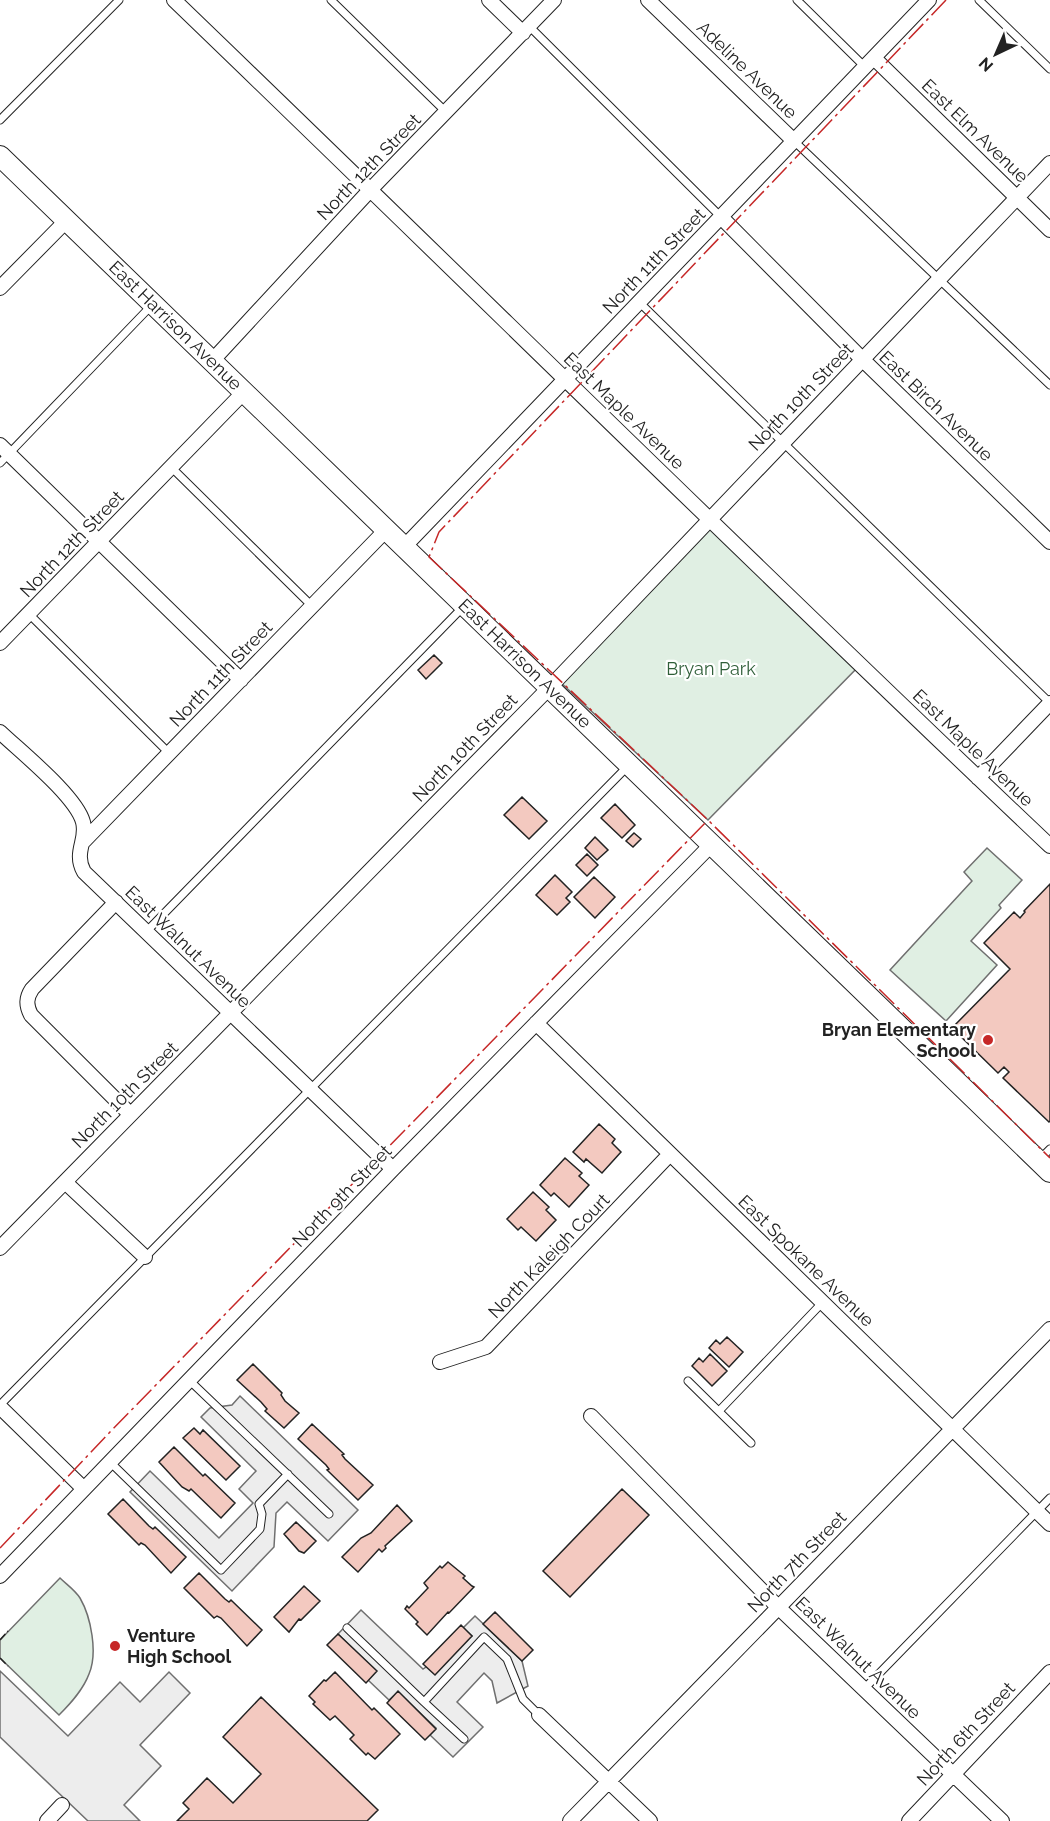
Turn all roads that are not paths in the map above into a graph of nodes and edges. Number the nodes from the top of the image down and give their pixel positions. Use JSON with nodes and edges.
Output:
{"nodes":[{"id":1,"x":119,"y":0,"type":"edge"},
{"id":2,"x":174,"y":0,"type":"edge"},
{"id":3,"x":331,"y":0,"type":"edge"},
{"id":4,"x":489,"y":0,"type":"edge"},
{"id":5,"x":554,"y":0,"type":"edge"},
{"id":6,"x":648,"y":0,"type":"edge"},
{"id":7,"x":797,"y":0,"type":"edge"},
{"id":8,"x":929,"y":0,"type":"edge"},
{"id":9,"x":979,"y":0,"type":"edge"},
{"id":10,"x":526,"y":30,"type":"junction"},
{"id":11,"x":870,"y":62,"type":"junction"},
{"id":12,"x":1050,"y":69,"type":"edge"},
{"id":13,"x":446,"y":112,"type":"junction"},
{"id":14,"x":0,"y":120,"type":"edge"},
{"id":15,"x":794,"y":141,"type":"junction"},
{"id":16,"x":0,"y":156,"type":"edge"},
{"id":17,"x":1050,"y":163,"type":"edge"},
{"id":18,"x":371,"y":189,"type":"junction"},
{"id":19,"x":1017,"y":198,"type":"junction"},
{"id":20,"x":721,"y":217,"type":"junction"},
{"id":21,"x":67,"y":220,"type":"junction"},
{"id":22,"x":1050,"y":230,"type":"edge"},
{"id":23,"x":939,"y":279,"type":"junction"},
{"id":24,"x":0,"y":288,"type":"edge"},
{"id":25,"x":639,"y":302,"type":"junction"},
{"id":26,"x":153,"y":304,"type":"junction"},
{"id":27,"x":862,"y":359,"type":"junction"},
{"id":28,"x":212,"y":361,"type":"junction"},
{"id":29,"x":565,"y":379,"type":"junction"},
{"id":30,"x":1050,"y":385,"type":"edge"},
{"id":31,"x":244,"y":392,"type":"junction"},
{"id":32,"x":783,"y":442,"type":"junction"},
{"id":33,"x":3,"y":454,"type":"edge"},
{"id":34,"x":171,"y":467,"type":"junction"},
{"id":35,"x":708,"y":519,"type":"junction"},
{"id":36,"x":386,"y":530,"type":"junction"},
{"id":37,"x":99,"y":542,"type":"junction"},
{"id":38,"x":1050,"y":542,"type":"edge"},
{"id":39,"x":404,"y":547,"type":"junction"},
{"id":40,"x":464,"y":605,"type":"junction"},
{"id":41,"x":312,"y":606,"type":"junction"},
{"id":42,"x":28,"y":614,"type":"junction"},
{"id":43,"x":0,"y":643,"type":"edge"},
{"id":44,"x":241,"y":680,"type":"junction"},
{"id":45,"x":550,"y":687,"type":"junction"},
{"id":46,"x":1050,"y":703,"type":"edge"},
{"id":47,"x":0,"y":732,"type":"edge"},
{"id":48,"x":169,"y":753,"type":"junction"},
{"id":49,"x":630,"y":765,"type":"junction"},
{"id":50,"x":978,"y":778,"type":"junction"},
{"id":51,"x":82,"y":843,"type":"junction"},
{"id":52,"x":712,"y":844,"type":"junction"},
{"id":53,"x":1050,"y":846,"type":"edge"},
{"id":54,"x":116,"y":902,"type":"junction"},
{"id":55,"x":146,"y":932,"type":"junction"},
{"id":56,"x":231,"y":1013,"type":"junction"},
{"id":57,"x":536,"y":1023,"type":"junction"},
{"id":58,"x":310,"y":1090,"type":"junction"},
{"id":59,"x":130,"y":1114,"type":"junction"},
{"id":60,"x":670,"y":1154,"type":"junction"},
{"id":61,"x":1046,"y":1160,"type":"edge"},
{"id":62,"x":393,"y":1169,"type":"junction"},
{"id":63,"x":65,"y":1182,"type":"junction"},
{"id":64,"x":0,"y":1248,"type":"edge"},
{"id":65,"x":145,"y":1257,"type":"junction"},
{"id":66,"x":822,"y":1303,"type":"junction"},
{"id":67,"x":1050,"y":1329,"type":"edge"},
{"id":68,"x":440,"y":1362,"type":"dead end"},
{"id":69,"x":189,"y":1380,"type":"junction"},
{"id":70,"x":688,"y":1381,"type":"dead end"},
{"id":71,"x":0,"y":1406,"type":"edge"},
{"id":72,"x":718,"y":1411,"type":"junction"},
{"id":73,"x":591,"y":1416,"type":"dead end"},
{"id":74,"x":952,"y":1429,"type":"junction"},
{"id":75,"x":751,"y":1443,"type":"dead end"},
{"id":76,"x":110,"y":1462,"type":"junction"},
{"id":77,"x":288,"y":1474,"type":"junction"},
{"id":78,"x":84,"y":1489,"type":"junction"},
{"id":79,"x":1050,"y":1498,"type":"edge"},
{"id":80,"x":1037,"y":1512,"type":"junction"},
{"id":81,"x":329,"y":1514,"type":"dead end"},
{"id":82,"x":1050,"y":1524,"type":"edge"},
{"id":83,"x":0,"y":1576,"type":"edge"},
{"id":84,"x":778,"y":1607,"type":"junction"},
{"id":85,"x":347,"y":1628,"type":"dead end"},
{"id":86,"x":1050,"y":1671,"type":"edge"},
{"id":87,"x":864,"y":1689,"type":"junction"},
{"id":88,"x":424,"y":1702,"type":"junction"},
{"id":89,"x":539,"y":1715,"type":"joint"},
{"id":90,"x":464,"y":1739,"type":"dead end"},
{"id":91,"x":953,"y":1774,"type":"junction"},
{"id":92,"x":608,"y":1782,"type":"junction"},
{"id":93,"x":62,"y":1805,"type":"dead end"},
{"id":94,"x":47,"y":1821,"type":"edge"},
{"id":95,"x":570,"y":1821,"type":"edge"},
{"id":96,"x":650,"y":1821,"type":"edge"},
{"id":97,"x":909,"y":1821,"type":"edge"},
{"id":98,"x":1002,"y":1821,"type":"edge"}],
"edges":[{"from":1,"to":14,"type":"lane"},
{"from":2,"to":18,"type":"street","name":"East Maple Avenue"},
{"from":3,"to":13,"type":"lane"},
{"from":4,"to":10,"type":"street"},
{"from":5,"to":10,"type":"street","name":"North 12th Street"},
{"from":6,"to":15,"type":"street","name":"Adeline Avenue"},
{"from":7,"to":11,"type":"lane"},
{"from":8,"to":11,"type":"street","name":"North 11th Street"},
{"from":9,"to":12,"type":"lane"},
{"from":10,"to":13,"type":"street","name":"North 12th Street"},
{"from":10,"to":20,"type":"lane"},
{"from":11,"to":15,"type":"street","name":"North 11th Street"},
{"from":11,"to":19,"type":"street","name":"East Elm Avenue"},
{"from":13,"to":18,"type":"street","name":"North 12th Street"},
{"from":15,"to":20,"type":"street","name":"North 11th Street"},
{"from":15,"to":23,"type":"lane"},
{"from":16,"to":21,"type":"street","name":"East Harrison Avenue"},
{"from":17,"to":19,"type":"street","name":"North 10th Street"},
{"from":18,"to":28,"type":"street","name":"North 12th Street"},
{"from":18,"to":29,"type":"street","name":"East Maple Avenue"},
{"from":19,"to":22,"type":"street","name":"East Elm Avenue"},
{"from":19,"to":23,"type":"street","name":"North 10th Street"},
{"from":20,"to":25,"type":"street","name":"North 11th Street"},
{"from":20,"to":27,"type":"street","name":"East Birch Avenue"},
{"from":21,"to":24,"type":"street"},
{"from":21,"to":26,"type":"street","name":"East Harrison Avenue"},
{"from":23,"to":27,"type":"street","name":"North 10th Street"},
{"from":23,"to":30,"type":"lane"},
{"from":25,"to":29,"type":"street","name":"North 11th Street"},
{"from":25,"to":32,"type":"lane"},
{"from":26,"to":28,"type":"street","name":"East Harrison Avenue"},
{"from":26,"to":33,"type":"lane"},
{"from":27,"to":32,"type":"street","name":"North 10th Street"},
{"from":27,"to":38,"type":"street","name":"East Birch Avenue"},
{"from":28,"to":31,"type":"street","name":"East Harrison Avenue"},
{"from":29,"to":35,"type":"street","name":"East Maple Avenue"},
{"from":29,"to":39,"type":"street","name":"North 11th Street"},
{"from":31,"to":34,"type":"street","name":"North 12th Street"},
{"from":31,"to":36,"type":"street","name":"East Harrison Avenue"},
{"from":32,"to":35,"type":"street","name":"North 10th Street"},
{"from":32,"to":46,"type":"lane"},
{"from":33,"to":37,"type":"street"},
{"from":34,"to":37,"type":"street","name":"North 12th Street"},
{"from":34,"to":41,"type":"lane"},
{"from":35,"to":45,"type":"street","name":"North 10th Street"},
{"from":35,"to":50,"type":"street","name":"East Maple Avenue"},
{"from":36,"to":39,"type":"street","name":"East Harrison Avenue"},
{"from":36,"to":41,"type":"street","name":"North 11th Street"},
{"from":37,"to":42,"type":"street","name":"North 12th Street"},
{"from":37,"to":44,"type":"street"},
{"from":39,"to":40,"type":"street","name":"East Harrison Avenue"},
{"from":40,"to":45,"type":"street","name":"East Harrison Avenue"},
{"from":40,"to":55,"type":"lane"},
{"from":41,"to":44,"type":"street","name":"North 11th Street"},
{"from":42,"to":43,"type":"street","name":"North 12th Street"},
{"from":42,"to":48,"type":"lane"},
{"from":44,"to":48,"type":"street","name":"North 11th Street"},
{"from":45,"to":49,"type":"street","name":"East Harrison Avenue"},
{"from":45,"to":56,"type":"street","name":"North 10th Street"},
{"from":46,"to":50,"type":"street"},
{"from":47,"to":51,"type":"street","name":"East Walnut Avenue"},
{"from":48,"to":51,"type":"street","name":"North 11th Street"},
{"from":49,"to":52,"type":"street","name":"East Harrison Avenue"},
{"from":49,"to":58,"type":"lane"},
{"from":50,"to":53,"type":"street","name":"East Maple Avenue"},
{"from":51,"to":54,"type":"street","name":"East Walnut Avenue"},
{"from":52,"to":57,"type":"street","name":"North 9th Street"},
{"from":52,"to":61,"type":"street","name":"East Harrison Avenue"},
{"from":54,"to":55,"type":"street","name":"East Walnut Avenue"},
{"from":54,"to":59,"type":"street"},
{"from":55,"to":56,"type":"street","name":"East Walnut Avenue"},
{"from":56,"to":58,"type":"street","name":"East Walnut Avenue"},
{"from":56,"to":59,"type":"street","name":"North 10th Street"},
{"from":57,"to":60,"type":"street","name":"East Spokane Avenue"},
{"from":57,"to":62,"type":"street","name":"North 9th Street"},
{"from":58,"to":62,"type":"street","name":"East Walnut Avenue"},
{"from":58,"to":65,"type":"lane"},
{"from":59,"to":63,"type":"street","name":"North 10th Street"},
{"from":60,"to":66,"type":"street","name":"East Spokane Avenue"},
{"from":60,"to":68,"type":"street","name":"North Kaleigh Court"},
{"from":62,"to":69,"type":"street","name":"North 9th Street"},
{"from":63,"to":64,"type":"street","name":"North 10th Street"},
{"from":63,"to":65,"type":"street"},
{"from":65,"to":71,"type":"lane"},
{"from":66,"to":72,"type":"lane"},
{"from":66,"to":74,"type":"street","name":"East Spokane Avenue"},
{"from":67,"to":74,"type":"street","name":"North 7th Street"},
{"from":69,"to":76,"type":"street","name":"North 9th Street"},
{"from":69,"to":77,"type":"lane"},
{"from":70,"to":72,"type":"lane"},
{"from":71,"to":78,"type":"street"},
{"from":72,"to":75,"type":"lane"},
{"from":73,"to":84,"type":"street","name":"East Walnut Avenue"},
{"from":74,"to":80,"type":"street","name":"East Spokane Avenue"},
{"from":74,"to":84,"type":"street","name":"North 7th Street"},
{"from":76,"to":77,"type":"lane"},
{"from":76,"to":78,"type":"street","name":"North 9th Street"},
{"from":77,"to":81,"type":"lane"},
{"from":78,"to":83,"type":"street","name":"North 9th Street"},
{"from":79,"to":80,"type":"lane"},
{"from":80,"to":82,"type":"street","name":"East Spokane Avenue"},
{"from":80,"to":87,"type":"lane"},
{"from":84,"to":87,"type":"street","name":"East Walnut Avenue"},
{"from":84,"to":92,"type":"street","name":"North 7th Street"},
{"from":85,"to":88,"type":"lane"},
{"from":86,"to":91,"type":"street","name":"North 6th Street"},
{"from":87,"to":91,"type":"street","name":"East Walnut Avenue"},
{"from":88,"to":89,"type":"lane"},
{"from":88,"to":90,"type":"lane"},
{"from":89,"to":92,"type":"street"},
{"from":91,"to":97,"type":"street","name":"North 6th Street"},
{"from":91,"to":98,"type":"street","name":"East Walnut Avenue"},
{"from":92,"to":95,"type":"street","name":"North 7th Street"},
{"from":92,"to":96,"type":"street"},
{"from":93,"to":94,"type":"street"}]}
